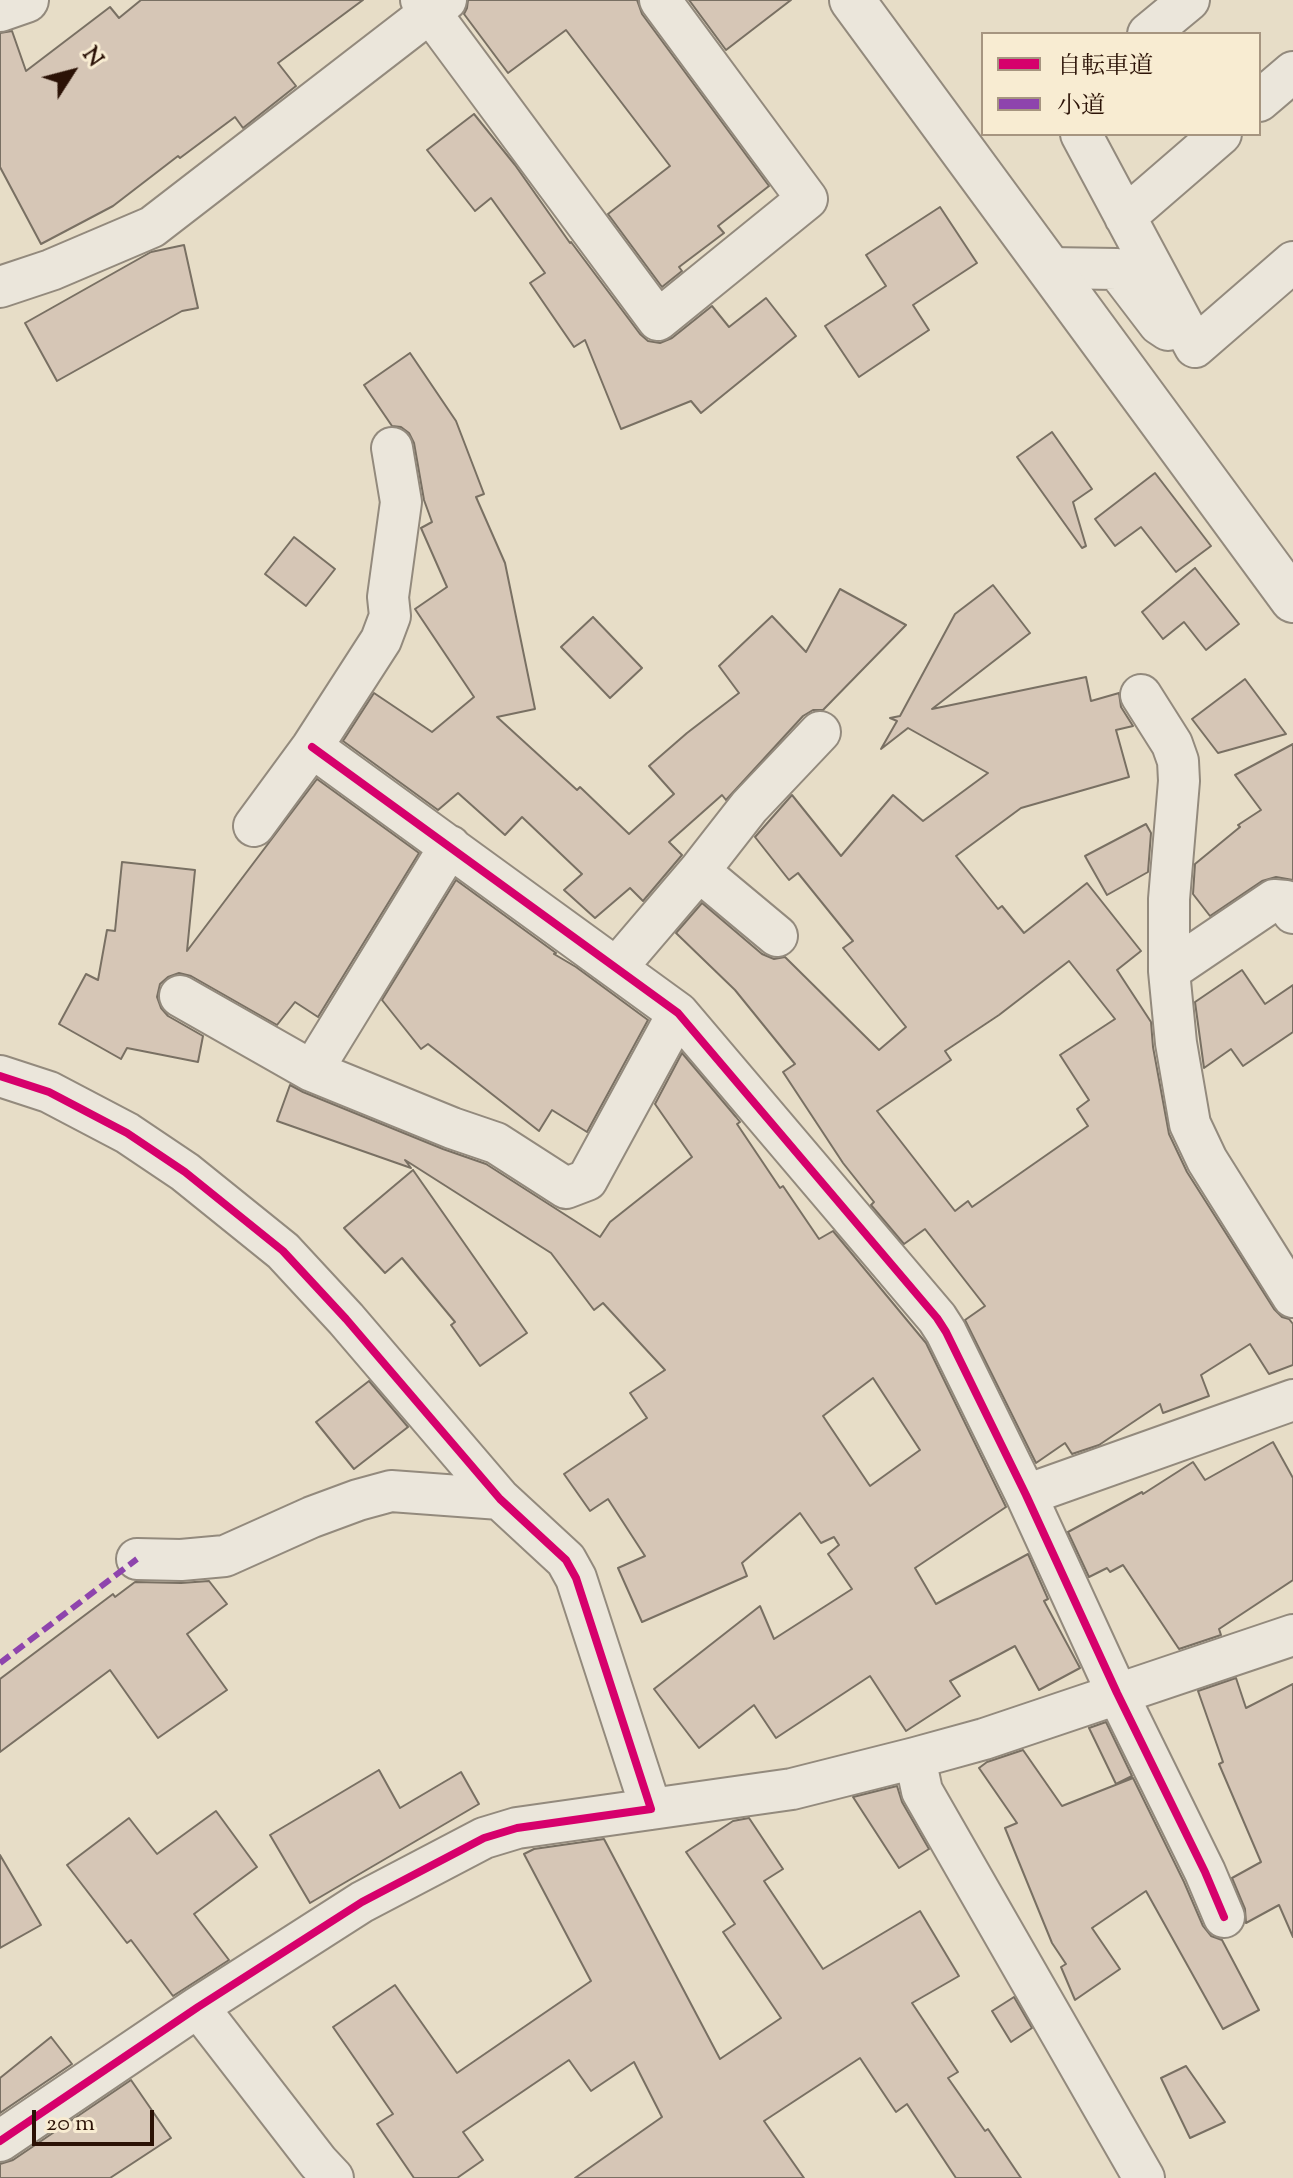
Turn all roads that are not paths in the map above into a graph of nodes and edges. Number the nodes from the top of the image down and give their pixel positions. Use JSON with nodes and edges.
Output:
{"nodes":[{"id":1,"x":26,"y":0,"type":"edge"},
{"id":2,"x":660,"y":0,"type":"edge"},
{"id":3,"x":852,"y":0,"type":"edge"},
{"id":4,"x":1189,"y":0,"type":"edge"},
{"id":5,"x":433,"y":4,"type":"edge"},
{"id":6,"x":0,"y":9,"type":"edge"},
{"id":7,"x":1150,"y":32,"type":"edge"},
{"id":8,"x":1293,"y":72,"type":"edge"},
{"id":9,"x":1261,"y":99,"type":"edge"},
{"id":10,"x":1082,"y":136,"type":"edge"},
{"id":11,"x":1219,"y":136,"type":"edge"},
{"id":12,"x":1125,"y":217,"type":"junction"},
{"id":13,"x":1293,"y":262,"type":"edge"},
{"id":14,"x":1049,"y":268,"type":"junction"},
{"id":15,"x":0,"y":287,"type":"edge"},
{"id":16,"x":1195,"y":347,"type":"junction"},
{"id":17,"x":392,"y":448,"type":"dead end"},
{"id":18,"x":1293,"y":600,"type":"edge"},
{"id":19,"x":1141,"y":695,"type":"dead end"},
{"id":20,"x":820,"y":732,"type":"dead end"},
{"id":21,"x":312,"y":747,"type":"junction"},
{"id":22,"x":254,"y":826,"type":"dead end"},
{"id":23,"x":450,"y":846,"type":"junction"},
{"id":24,"x":699,"y":871,"type":"junction"},
{"id":25,"x":1293,"y":913,"type":"edge"},
{"id":26,"x":777,"y":936,"type":"dead end"},
{"id":27,"x":617,"y":967,"type":"junction"},
{"id":28,"x":1169,"y":971,"type":"junction"},
{"id":29,"x":180,"y":996,"type":"dead end"},
{"id":30,"x":678,"y":1013,"type":"junction"},
{"id":31,"x":312,"y":1071,"type":"junction"},
{"id":32,"x":0,"y":1076,"type":"edge"},
{"id":33,"x":1293,"y":1297,"type":"edge"},
{"id":34,"x":1293,"y":1400,"type":"edge"},
{"id":35,"x":1026,"y":1495,"type":"junction"},
{"id":36,"x":500,"y":1499,"type":"junction"},
{"id":37,"x":137,"y":1559,"type":"dead end"},
{"id":38,"x":1293,"y":1635,"type":"edge"},
{"id":39,"x":1117,"y":1693,"type":"junction"},
{"id":40,"x":915,"y":1758,"type":"junction"},
{"id":41,"x":651,"y":1809,"type":"junction"},
{"id":42,"x":1224,"y":1917,"type":"dead end"},
{"id":43,"x":198,"y":2007,"type":"junction"},
{"id":44,"x":0,"y":2141,"type":"edge"},
{"id":45,"x":333,"y":2178,"type":"edge"},
{"id":46,"x":1144,"y":2178,"type":"edge"}],
"edges":[{"from":1,"to":6,"type":"street"},
{"from":2,"to":5,"type":"street"},
{"from":3,"to":14,"type":"street"},
{"from":4,"to":7,"type":"street"},
{"from":5,"to":15,"type":"street"},
{"from":8,"to":9,"type":"street"},
{"from":10,"to":12,"type":"street"},
{"from":11,"to":12,"type":"street"},
{"from":12,"to":16,"type":"street"},
{"from":13,"to":16,"type":"street"},
{"from":14,"to":16,"type":"street"},
{"from":14,"to":18,"type":"street"},
{"from":17,"to":21,"type":"street"},
{"from":19,"to":28,"type":"street"},
{"from":20,"to":24,"type":"street"},
{"from":21,"to":22,"type":"street"},
{"from":21,"to":23,"type":"street"},
{"from":23,"to":27,"type":"street"},
{"from":23,"to":31,"type":"street"},
{"from":24,"to":26,"type":"street"},
{"from":24,"to":27,"type":"street"},
{"from":25,"to":28,"type":"street"},
{"from":27,"to":30,"type":"street"},
{"from":28,"to":33,"type":"street"},
{"from":29,"to":31,"type":"street"},
{"from":30,"to":31,"type":"street"},
{"from":30,"to":35,"type":"street"},
{"from":32,"to":36,"type":"street"},
{"from":34,"to":35,"type":"street"},
{"from":35,"to":39,"type":"street"},
{"from":36,"to":37,"type":"street"},
{"from":36,"to":41,"type":"street"},
{"from":38,"to":39,"type":"street"},
{"from":39,"to":40,"type":"street"},
{"from":39,"to":42,"type":"street"},
{"from":40,"to":41,"type":"street"},
{"from":40,"to":46,"type":"street"},
{"from":41,"to":43,"type":"street"},
{"from":43,"to":44,"type":"street"},
{"from":43,"to":45,"type":"street"}]}
